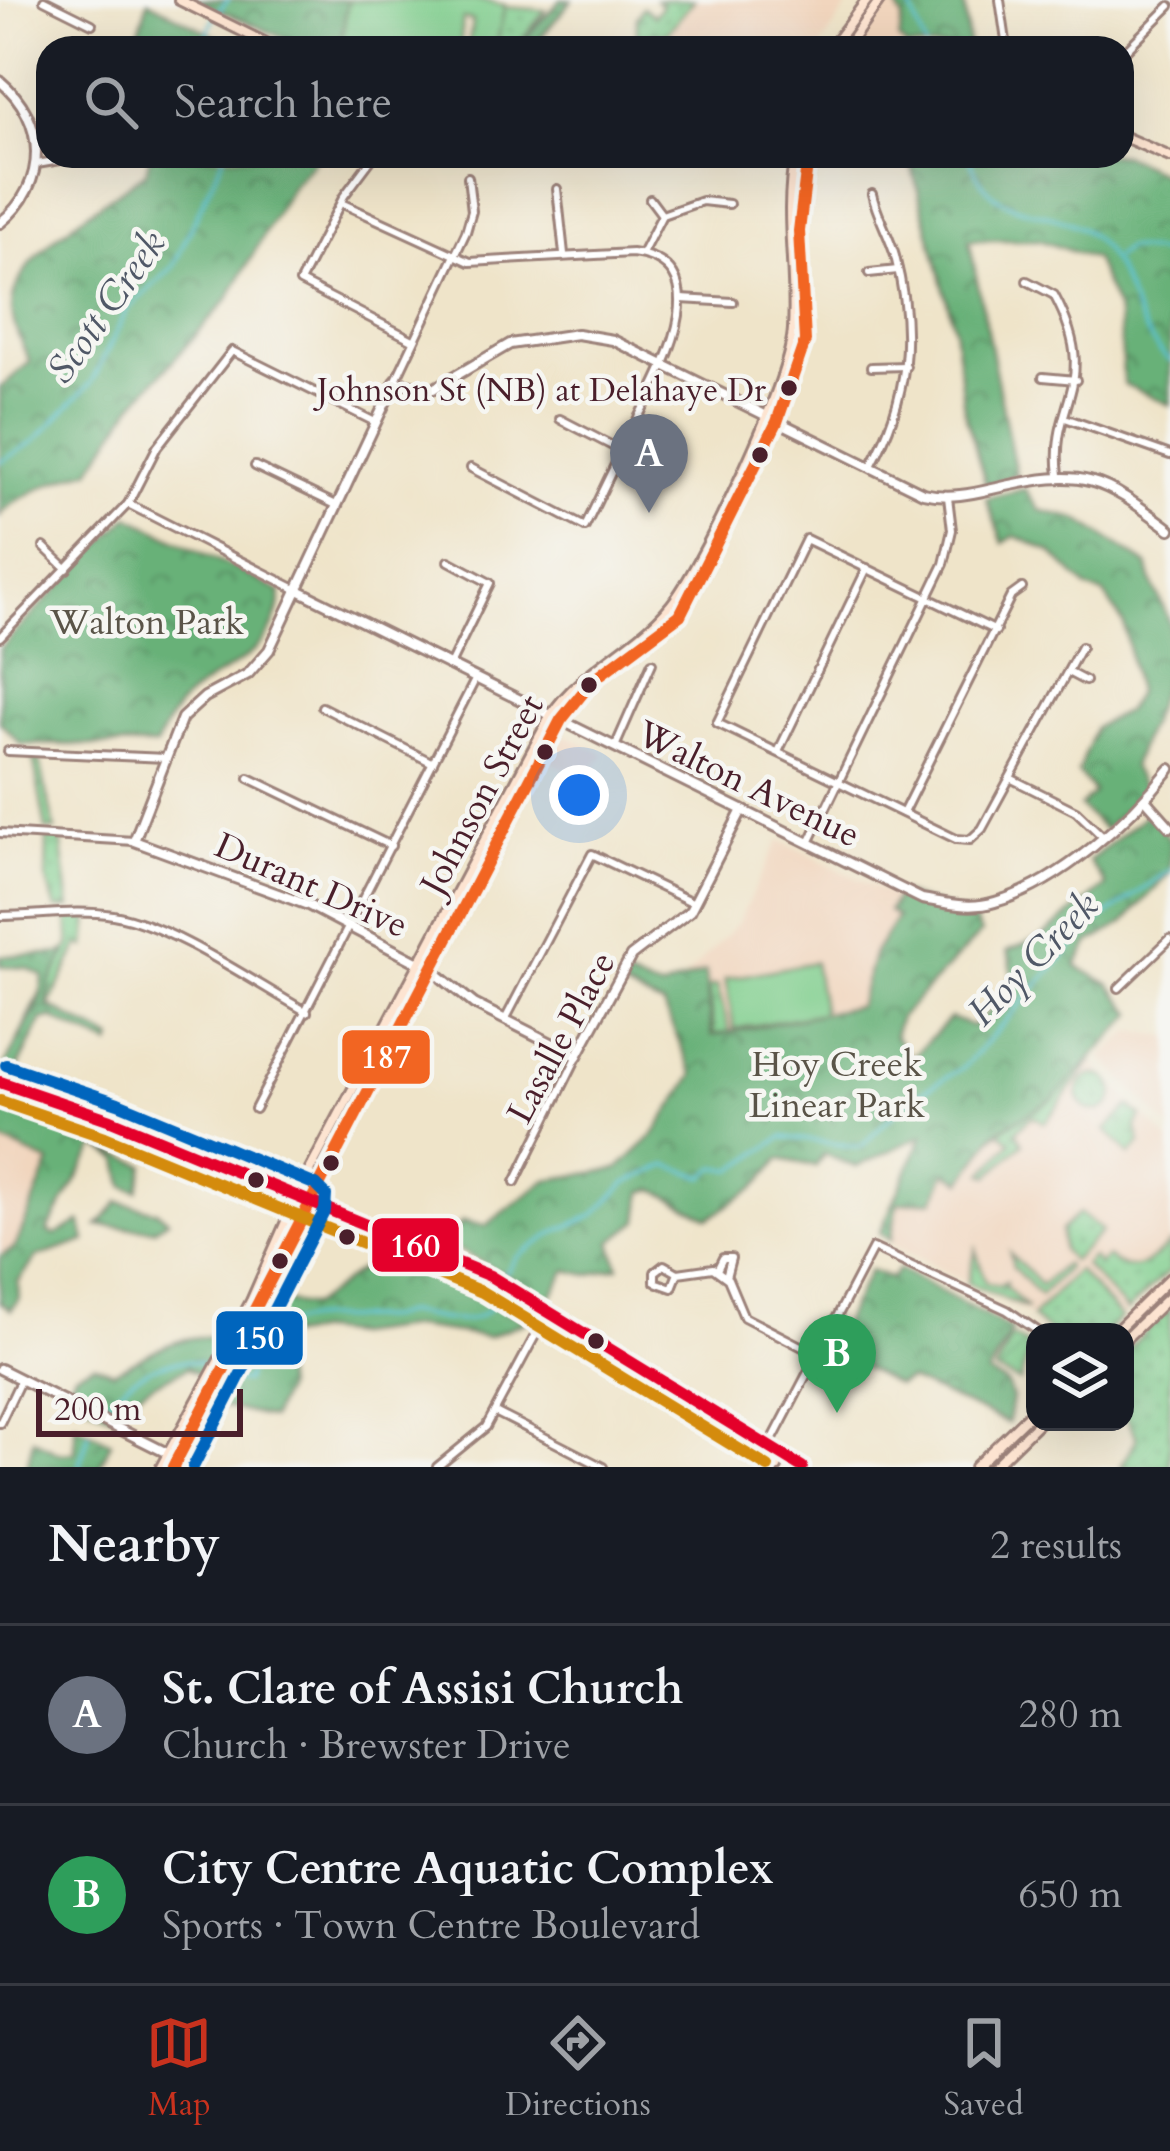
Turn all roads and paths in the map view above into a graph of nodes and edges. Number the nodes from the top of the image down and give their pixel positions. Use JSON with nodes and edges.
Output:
{"nodes":[{"id":1,"x":44,"y":0,"type":"edge"},
{"id":2,"x":179,"y":0,"type":"edge"},
{"id":3,"x":867,"y":0,"type":"edge"},
{"id":4,"x":880,"y":0,"type":"edge"},
{"id":5,"x":1000,"y":0,"type":"edge"},
{"id":6,"x":1170,"y":6,"type":"edge"},
{"id":7,"x":1161,"y":16,"type":"junction"},
{"id":8,"x":92,"y":24,"type":"dead end"},
{"id":9,"x":1170,"y":24,"type":"edge"},
{"id":10,"x":252,"y":36,"type":"edge"},
{"id":11,"x":840,"y":36,"type":"edge"},
{"id":12,"x":854,"y":36,"type":"edge"},
{"id":13,"x":1005,"y":36,"type":"edge"},
{"id":14,"x":1134,"y":42,"type":"edge"},
{"id":15,"x":0,"y":82,"type":"edge"},
{"id":16,"x":1134,"y":141,"type":"edge"},
{"id":17,"x":1170,"y":157,"type":"edge"},
{"id":18,"x":36,"y":158,"type":"edge"},
{"id":19,"x":36,"y":167,"type":"edge"},
{"id":20,"x":366,"y":168,"type":"edge"},
{"id":21,"x":791,"y":168,"type":"edge"},
{"id":22,"x":806,"y":168,"type":"edge"},
{"id":23,"x":809,"y":168,"type":"edge"},
{"id":24,"x":806,"y":172,"type":"junction"},
{"id":25,"x":468,"y":177,"type":"dead end"},
{"id":26,"x":556,"y":189,"type":"dead end"},
{"id":27,"x":872,"y":194,"type":"dead end"},
{"id":28,"x":650,"y":199,"type":"dead end"},
{"id":29,"x":341,"y":203,"type":"junction"},
{"id":30,"x":729,"y":204,"type":"dead end"},
{"id":31,"x":662,"y":215,"type":"junction"},
{"id":32,"x":0,"y":223,"type":"edge"},
{"id":33,"x":564,"y":254,"type":"junction"},
{"id":34,"x":642,"y":254,"type":"junction"},
{"id":35,"x":453,"y":258,"type":"junction"},
{"id":36,"x":898,"y":270,"type":"junction"},
{"id":37,"x":869,"y":273,"type":"dead end"},
{"id":38,"x":1028,"y":281,"type":"dead end"},
{"id":39,"x":681,"y":299,"type":"junction"},
{"id":40,"x":733,"y":302,"type":"dead end"},
{"id":41,"x":413,"y":340,"type":"junction"},
{"id":42,"x":664,"y":365,"type":"junction"},
{"id":43,"x":906,"y":366,"type":"junction"},
{"id":44,"x":871,"y":367,"type":"dead end"},
{"id":45,"x":1043,"y":377,"type":"dead end"},
{"id":46,"x":1076,"y":380,"type":"junction"},
{"id":47,"x":394,"y":382,"type":"junction"},
{"id":48,"x":766,"y":416,"type":"junction"},
{"id":49,"x":1067,"y":418,"type":"junction"},
{"id":50,"x":560,"y":419,"type":"dead end"},
{"id":51,"x":375,"y":422,"type":"junction"},
{"id":52,"x":777,"y":422,"type":"junction"},
{"id":53,"x":622,"y":451,"type":"junction"},
{"id":54,"x":1170,"y":455,"type":"edge"},
{"id":55,"x":255,"y":466,"type":"dead end"},
{"id":56,"x":471,"y":468,"type":"dead end"},
{"id":57,"x":870,"y":468,"type":"junction"},
{"id":58,"x":1059,"y":475,"type":"junction"},
{"id":59,"x":948,"y":497,"type":"junction"},
{"id":60,"x":334,"y":504,"type":"junction"},
{"id":61,"x":128,"y":505,"type":"junction"},
{"id":62,"x":1170,"y":529,"type":"edge"},
{"id":63,"x":44,"y":548,"type":"dead end"},
{"id":64,"x":448,"y":561,"type":"dead end"},
{"id":65,"x":867,"y":568,"type":"junction"},
{"id":66,"x":67,"y":569,"type":"junction"},
{"id":67,"x":1022,"y":588,"type":"dead end"},
{"id":68,"x":296,"y":589,"type":"junction"},
{"id":69,"x":928,"y":598,"type":"junction"},
{"id":70,"x":996,"y":631,"type":"junction"},
{"id":71,"x":0,"y":637,"type":"edge"},
{"id":72,"x":1081,"y":647,"type":"dead end"},
{"id":73,"x":652,"y":663,"type":"dead end"},
{"id":74,"x":450,"y":665,"type":"junction"},
{"id":75,"x":1068,"y":672,"type":"junction"},
{"id":76,"x":476,"y":678,"type":"junction"},
{"id":77,"x":1085,"y":681,"type":"dead end"},
{"id":78,"x":322,"y":707,"type":"dead end"},
{"id":79,"x":551,"y":715,"type":"junction"},
{"id":80,"x":562,"y":720,"type":"junction"},
{"id":81,"x":615,"y":747,"type":"junction"},
{"id":82,"x":8,"y":751,"type":"dead end"},
{"id":83,"x":778,"y":752,"type":"junction"},
{"id":84,"x":167,"y":758,"type":"junction"},
{"id":85,"x":433,"y":763,"type":"junction"},
{"id":86,"x":1170,"y":769,"type":"edge"},
{"id":87,"x":249,"y":778,"type":"dead end"},
{"id":88,"x":1010,"y":778,"type":"junction"},
{"id":89,"x":839,"y":782,"type":"junction"},
{"id":90,"x":1146,"y":800,"type":"junction"},
{"id":91,"x":742,"y":810,"type":"junction"},
{"id":92,"x":903,"y":814,"type":"junction"},
{"id":93,"x":1170,"y":827,"type":"edge"},
{"id":94,"x":0,"y":833,"type":"edge"},
{"id":95,"x":1104,"y":838,"type":"junction"},
{"id":96,"x":134,"y":841,"type":"junction"},
{"id":97,"x":809,"y":843,"type":"junction"},
{"id":98,"x":391,"y":846,"type":"junction"},
{"id":99,"x":694,"y":903,"type":"junction"},
{"id":100,"x":0,"y":916,"type":"edge"},
{"id":101,"x":350,"y":927,"type":"junction"},
{"id":102,"x":1170,"y":939,"type":"edge"},
{"id":103,"x":421,"y":964,"type":"junction"},
{"id":104,"x":432,"y":970,"type":"junction"},
{"id":105,"x":1119,"y":988,"type":"dead end"},
{"id":106,"x":307,"y":1012,"type":"junction"},
{"id":107,"x":505,"y":1020,"type":"junction"},
{"id":108,"x":577,"y":1056,"type":"junction"},
{"id":109,"x":0,"y":1082,"type":"edge"},
{"id":110,"x":0,"y":1096,"type":"edge"},
{"id":111,"x":255,"y":1109,"type":"dead end"},
{"id":112,"x":514,"y":1182,"type":"dead end"},
{"id":113,"x":297,"y":1196,"type":"junction"},
{"id":114,"x":309,"y":1202,"type":"junction"},
{"id":115,"x":292,"y":1208,"type":"junction"},
{"id":116,"x":304,"y":1213,"type":"junction"},
{"id":117,"x":716,"y":1270,"type":"junction"},
{"id":118,"x":678,"y":1273,"type":"junction"},
{"id":119,"x":726,"y":1277,"type":"junction"},
{"id":120,"x":1170,"y":1279,"type":"edge"},
{"id":121,"x":1170,"y":1296,"type":"edge"},
{"id":122,"x":550,"y":1308,"type":"junction"},
{"id":123,"x":542,"y":1320,"type":"junction"},
{"id":124,"x":1027,"y":1323,"type":"edge"},
{"id":125,"x":1124,"y":1323,"type":"edge"},
{"id":126,"x":1134,"y":1330,"type":"edge"},
{"id":127,"x":817,"y":1355,"type":"junction"},
{"id":128,"x":0,"y":1369,"type":"edge"},
{"id":129,"x":21,"y":1379,"type":"junction"},
{"id":130,"x":495,"y":1412,"type":"junction"},
{"id":131,"x":1026,"y":1418,"type":"edge"},
{"id":132,"x":0,"y":1423,"type":"edge"},
{"id":133,"x":1030,"y":1431,"type":"edge"},
{"id":134,"x":771,"y":1446,"type":"junction"},
{"id":135,"x":763,"y":1458,"type":"junction"},
{"id":136,"x":173,"y":1459,"type":"edge"},
{"id":137,"x":161,"y":1467,"type":"edge"},
{"id":138,"x":196,"y":1467,"type":"edge"},
{"id":139,"x":437,"y":1467,"type":"edge"},
{"id":140,"x":603,"y":1467,"type":"edge"},
{"id":141,"x":777,"y":1467,"type":"edge"},
{"id":142,"x":802,"y":1467,"type":"edge"},
{"id":143,"x":975,"y":1467,"type":"edge"},
{"id":144,"x":993,"y":1467,"type":"edge"}],
"edges":[{"from":1,"to":8,"type":"street"},
{"from":2,"to":10,"type":"main road"},
{"from":3,"to":11,"type":"main road"},
{"from":4,"to":12,"type":"main road"},
{"from":5,"to":13,"type":"street"},
{"from":6,"to":7,"type":"street"},
{"from":7,"to":9,"type":"street"},
{"from":7,"to":14,"type":"street"},
{"from":15,"to":18,"type":"street"},
{"from":16,"to":17,"type":"main road"},
{"from":19,"to":32,"type":"street"},
{"from":20,"to":29,"type":"street"},
{"from":21,"to":48,"type":"main road","name":"Johnson Street"},
{"from":22,"to":24,"type":"main road","name":"Johnson Street"},
{"from":23,"to":24,"type":"main road"},
{"from":24,"to":52,"type":"main road","name":"Johnson Street"},
{"from":25,"to":35,"type":"street"},
{"from":26,"to":33,"type":"street"},
{"from":27,"to":36,"type":"street"},
{"from":28,"to":31,"type":"street"},
{"from":29,"to":35,"type":"street"},
{"from":29,"to":41,"type":"street"},
{"from":30,"to":31,"type":"street"},
{"from":31,"to":34,"type":"street"},
{"from":33,"to":34,"type":"street"},
{"from":33,"to":35,"type":"street"},
{"from":34,"to":39,"type":"street"},
{"from":35,"to":41,"type":"street"},
{"from":36,"to":37,"type":"street"},
{"from":36,"to":43,"type":"street"},
{"from":38,"to":46,"type":"street"},
{"from":39,"to":40,"type":"street"},
{"from":39,"to":42,"type":"street"},
{"from":41,"to":47,"type":"street"},
{"from":42,"to":47,"type":"street"},
{"from":42,"to":48,"type":"street"},
{"from":42,"to":53,"type":"street"},
{"from":43,"to":44,"type":"street"},
{"from":43,"to":57,"type":"street"},
{"from":45,"to":46,"type":"street"},
{"from":46,"to":49,"type":"street"},
{"from":47,"to":51,"type":"street"},
{"from":48,"to":52,"type":"street"},
{"from":48,"to":79,"type":"main road","name":"Johnson Street"},
{"from":49,"to":54,"type":"street"},
{"from":49,"to":58,"type":"street"},
{"from":50,"to":53,"type":"street"},
{"from":51,"to":60,"type":"street"},
{"from":51,"to":61,"type":"street"},
{"from":52,"to":57,"type":"street"},
{"from":52,"to":80,"type":"main road","name":"Johnson Street"},
{"from":53,"to":56,"type":"street"},
{"from":55,"to":60,"type":"street"},
{"from":57,"to":59,"type":"street"},
{"from":58,"to":59,"type":"street"},
{"from":58,"to":62,"type":"street"},
{"from":59,"to":69,"type":"street"},
{"from":60,"to":68,"type":"street"},
{"from":61,"to":66,"type":"street"},
{"from":61,"to":68,"type":"street","name":"Walton Avenue"},
{"from":63,"to":66,"type":"street"},
{"from":64,"to":74,"type":"street"},
{"from":65,"to":69,"type":"street"},
{"from":65,"to":83,"type":"street"},
{"from":65,"to":83,"type":"street"},
{"from":66,"to":71,"type":"street"},
{"from":67,"to":70,"type":"street"},
{"from":68,"to":74,"type":"street","name":"Walton Avenue"},
{"from":68,"to":84,"type":"street"},
{"from":69,"to":70,"type":"street"},
{"from":69,"to":89,"type":"street"},
{"from":70,"to":92,"type":"street"},
{"from":72,"to":75,"type":"street"},
{"from":73,"to":81,"type":"street"},
{"from":74,"to":76,"type":"street","name":"Walton Avenue"},
{"from":75,"to":77,"type":"street"},
{"from":75,"to":88,"type":"street"},
{"from":76,"to":79,"type":"street","name":"Walton Avenue"},
{"from":76,"to":85,"type":"street"},
{"from":78,"to":85,"type":"street"},
{"from":79,"to":80,"type":"street","name":"Walton Avenue"},
{"from":79,"to":103,"type":"main road","name":"Johnson Street"},
{"from":80,"to":81,"type":"street","name":"Walton Avenue"},
{"from":80,"to":104,"type":"main road","name":"Johnson Street"},
{"from":81,"to":91,"type":"street","name":"Walton Avenue"},
{"from":82,"to":84,"type":"street"},
{"from":83,"to":89,"type":"street"},
{"from":84,"to":96,"type":"street"},
{"from":85,"to":98,"type":"street"},
{"from":86,"to":90,"type":"street","name":"Walton Avenue"},
{"from":87,"to":98,"type":"street"},
{"from":88,"to":92,"type":"street"},
{"from":88,"to":95,"type":"street"},
{"from":89,"to":92,"type":"street"},
{"from":89,"to":97,"type":"street"},
{"from":90,"to":93,"type":"street"},
{"from":90,"to":95,"type":"street","name":"Walton Avenue"},
{"from":91,"to":97,"type":"street","name":"Walton Avenue"},
{"from":91,"to":99,"type":"street","name":"Lasalle Place"},
{"from":94,"to":96,"type":"street","name":"Durant Drive"},
{"from":95,"to":97,"type":"street","name":"Walton Avenue"},
{"from":96,"to":101,"type":"street","name":"Durant Drive"},
{"from":98,"to":101,"type":"street"},
{"from":99,"to":107,"type":"street"},
{"from":99,"to":108,"type":"street","name":"Lasalle Place"},
{"from":100,"to":106,"type":"street"},
{"from":101,"to":103,"type":"street","name":"Durant Drive"},
{"from":101,"to":106,"type":"street"},
{"from":102,"to":105,"type":"street"},
{"from":103,"to":104,"type":"street","name":"Durant Drive"},
{"from":103,"to":113,"type":"main road","name":"Johnson Street"},
{"from":104,"to":107,"type":"street","name":"Durant Drive"},
{"from":104,"to":114,"type":"main road","name":"Johnson Street"},
{"from":106,"to":111,"type":"street"},
{"from":107,"to":108,"type":"street","name":"Durant Drive"},
{"from":108,"to":112,"type":"street","name":"Lasalle Place"},
{"from":109,"to":113,"type":"main road"},
{"from":110,"to":115,"type":"main road"},
{"from":113,"to":114,"type":"main road"},
{"from":113,"to":115,"type":"main road","name":"Johnson Street"},
{"from":114,"to":116,"type":"main road","name":"Johnson Street"},
{"from":114,"to":122,"type":"main road"},
{"from":115,"to":116,"type":"main road"},
{"from":115,"to":136,"type":"main road","name":"Johnson Street"},
{"from":116,"to":123,"type":"main road"},
{"from":116,"to":136,"type":"main road","name":"Johnson Street"},
{"from":117,"to":118,"type":"street"},
{"from":117,"to":119,"type":"street"},
{"from":117,"to":119,"type":"street"},
{"from":118,"to":118,"type":"street"},
{"from":119,"to":127,"type":"street"},
{"from":120,"to":125,"type":"main road"},
{"from":121,"to":126,"type":"main road"},
{"from":122,"to":123,"type":"street"},
{"from":122,"to":134,"type":"main road"},
{"from":123,"to":130,"type":"street"},
{"from":123,"to":135,"type":"main road"},
{"from":124,"to":127,"type":"street"},
{"from":127,"to":134,"type":"street"},
{"from":128,"to":129,"type":"street"},
{"from":129,"to":132,"type":"street"},
{"from":129,"to":136,"type":"street"},
{"from":130,"to":139,"type":"street"},
{"from":130,"to":140,"type":"street"},
{"from":131,"to":143,"type":"main road"},
{"from":133,"to":144,"type":"main road"},
{"from":134,"to":135,"type":"street"},
{"from":134,"to":142,"type":"main road"},
{"from":135,"to":141,"type":"main road"},
{"from":136,"to":137,"type":"main road","name":"Johnson Street"},
{"from":136,"to":138,"type":"street"}]}
